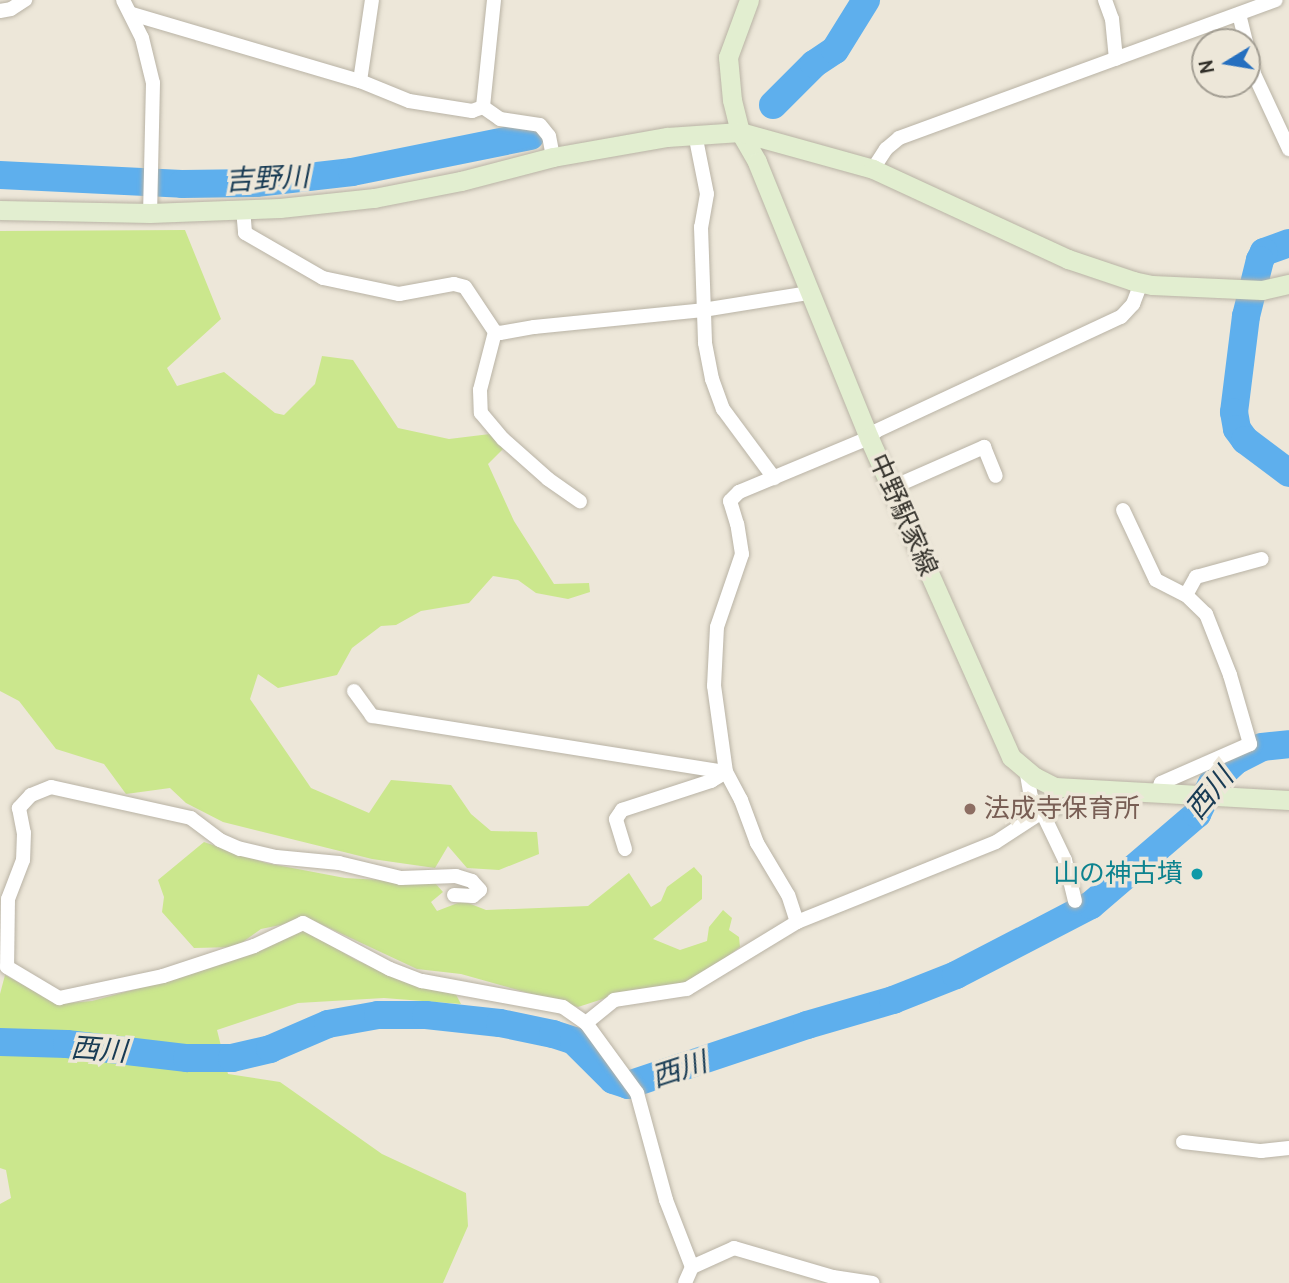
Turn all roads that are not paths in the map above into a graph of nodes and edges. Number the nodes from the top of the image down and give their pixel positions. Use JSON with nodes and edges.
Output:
{"nodes":[{"id":1,"x":123,"y":0,"type":"edge"},
{"id":2,"x":372,"y":0,"type":"edge"},
{"id":3,"x":494,"y":0,"type":"edge"},
{"id":4,"x":749,"y":0,"type":"edge"},
{"id":5,"x":1105,"y":0,"type":"edge"},
{"id":6,"x":1276,"y":0,"type":"edge"},
{"id":7,"x":23,"y":1,"type":"edge"},
{"id":8,"x":0,"y":11,"type":"edge"},
{"id":9,"x":132,"y":14,"type":"junction"},
{"id":10,"x":1239,"y":14,"type":"junction"},
{"id":11,"x":1243,"y":28,"type":"edge"},
{"id":12,"x":1116,"y":59,"type":"junction"},
{"id":13,"x":360,"y":81,"type":"junction"},
{"id":14,"x":1261,"y":89,"type":"edge"},
{"id":15,"x":483,"y":107,"type":"junction"},
{"id":16,"x":740,"y":132,"type":"junction"},
{"id":17,"x":695,"y":134,"type":"junction"},
{"id":18,"x":1289,"y":149,"type":"edge"},
{"id":19,"x":553,"y":157,"type":"junction"},
{"id":20,"x":873,"y":169,"type":"junction"},
{"id":21,"x":243,"y":209,"type":"junction"},
{"id":22,"x":0,"y":210,"type":"edge"},
{"id":23,"x":150,"y":213,"type":"junction"},
{"id":24,"x":1141,"y":283,"type":"junction"},
{"id":25,"x":1289,"y":284,"type":"edge"},
{"id":26,"x":808,"y":293,"type":"junction"},
{"id":27,"x":703,"y":310,"type":"junction"},
{"id":28,"x":495,"y":332,"type":"junction"},
{"id":29,"x":869,"y":438,"type":"junction"},
{"id":30,"x":996,"y":476,"type":"dead end"},
{"id":31,"x":774,"y":478,"type":"junction"},
{"id":32,"x":891,"y":488,"type":"junction"},
{"id":33,"x":580,"y":501,"type":"dead end"},
{"id":34,"x":1123,"y":510,"type":"dead end"},
{"id":35,"x":1262,"y":559,"type":"dead end"},
{"id":36,"x":1186,"y":595,"type":"junction"},
{"id":37,"x":354,"y":691,"type":"dead end"},
{"id":38,"x":1026,"y":769,"type":"junction"},
{"id":39,"x":726,"y":772,"type":"junction"},
{"id":40,"x":1090,"y":790,"type":"junction"},
{"id":41,"x":1157,"y":794,"type":"junction"},
{"id":42,"x":1289,"y":800,"type":"edge"},
{"id":43,"x":1042,"y":812,"type":"junction"},
{"id":44,"x":625,"y":849,"type":"dead end"},
{"id":45,"x":454,"y":895,"type":"dead end"},
{"id":46,"x":1075,"y":901,"type":"dead end"},
{"id":47,"x":797,"y":922,"type":"junction"},
{"id":48,"x":586,"y":1023,"type":"junction"},
{"id":49,"x":1183,"y":1142,"type":"dead end"},
{"id":50,"x":1289,"y":1148,"type":"edge"},
{"id":51,"x":692,"y":1267,"type":"junction"},
{"id":52,"x":685,"y":1283,"type":"edge"},
{"id":53,"x":873,"y":1283,"type":"edge"}],
"edges":[{"from":1,"to":9,"type":"street"},
{"from":2,"to":13,"type":"street"},
{"from":3,"to":15,"type":"street"},
{"from":4,"to":16,"type":"street","name":"中野駅家線"},
{"from":5,"to":12,"type":"street"},
{"from":6,"to":10,"type":"street"},
{"from":7,"to":8,"type":"street"},
{"from":9,"to":13,"type":"street"},
{"from":9,"to":23,"type":"street"},
{"from":10,"to":11,"type":"street"},
{"from":10,"to":12,"type":"street"},
{"from":12,"to":20,"type":"street"},
{"from":13,"to":15,"type":"street"},
{"from":14,"to":18,"type":"street"},
{"from":15,"to":19,"type":"street"},
{"from":16,"to":17,"type":"street"},
{"from":16,"to":20,"type":"street"},
{"from":16,"to":26,"type":"street","name":"中野駅家線"},
{"from":17,"to":19,"type":"street"},
{"from":17,"to":27,"type":"street"},
{"from":19,"to":21,"type":"street"},
{"from":20,"to":24,"type":"street"},
{"from":21,"to":23,"type":"street"},
{"from":21,"to":28,"type":"street"},
{"from":22,"to":23,"type":"street"},
{"from":24,"to":25,"type":"street"},
{"from":24,"to":29,"type":"street"},
{"from":26,"to":27,"type":"street"},
{"from":26,"to":29,"type":"street","name":"中野駅家線"},
{"from":27,"to":28,"type":"street"},
{"from":27,"to":31,"type":"street"},
{"from":28,"to":33,"type":"street"},
{"from":29,"to":31,"type":"street"},
{"from":29,"to":32,"type":"street","name":"中野駅家線"},
{"from":30,"to":32,"type":"street"},
{"from":31,"to":39,"type":"street"},
{"from":32,"to":38,"type":"street","name":"中野駅家線"},
{"from":34,"to":36,"type":"street"},
{"from":35,"to":36,"type":"street"},
{"from":36,"to":41,"type":"street"},
{"from":37,"to":39,"type":"street"},
{"from":38,"to":40,"type":"street","name":"中野駅家線"},
{"from":38,"to":43,"type":"street"},
{"from":39,"to":44,"type":"street"},
{"from":39,"to":47,"type":"street"},
{"from":40,"to":41,"type":"street","name":"中野駅家線"},
{"from":40,"to":43,"type":"street"},
{"from":41,"to":42,"type":"street","name":"中野駅家線"},
{"from":43,"to":46,"type":"street"},
{"from":43,"to":47,"type":"street"},
{"from":45,"to":48,"type":"street"},
{"from":47,"to":48,"type":"street"},
{"from":48,"to":51,"type":"street"},
{"from":49,"to":50,"type":"street"},
{"from":51,"to":52,"type":"street"},
{"from":51,"to":53,"type":"street"}]}
